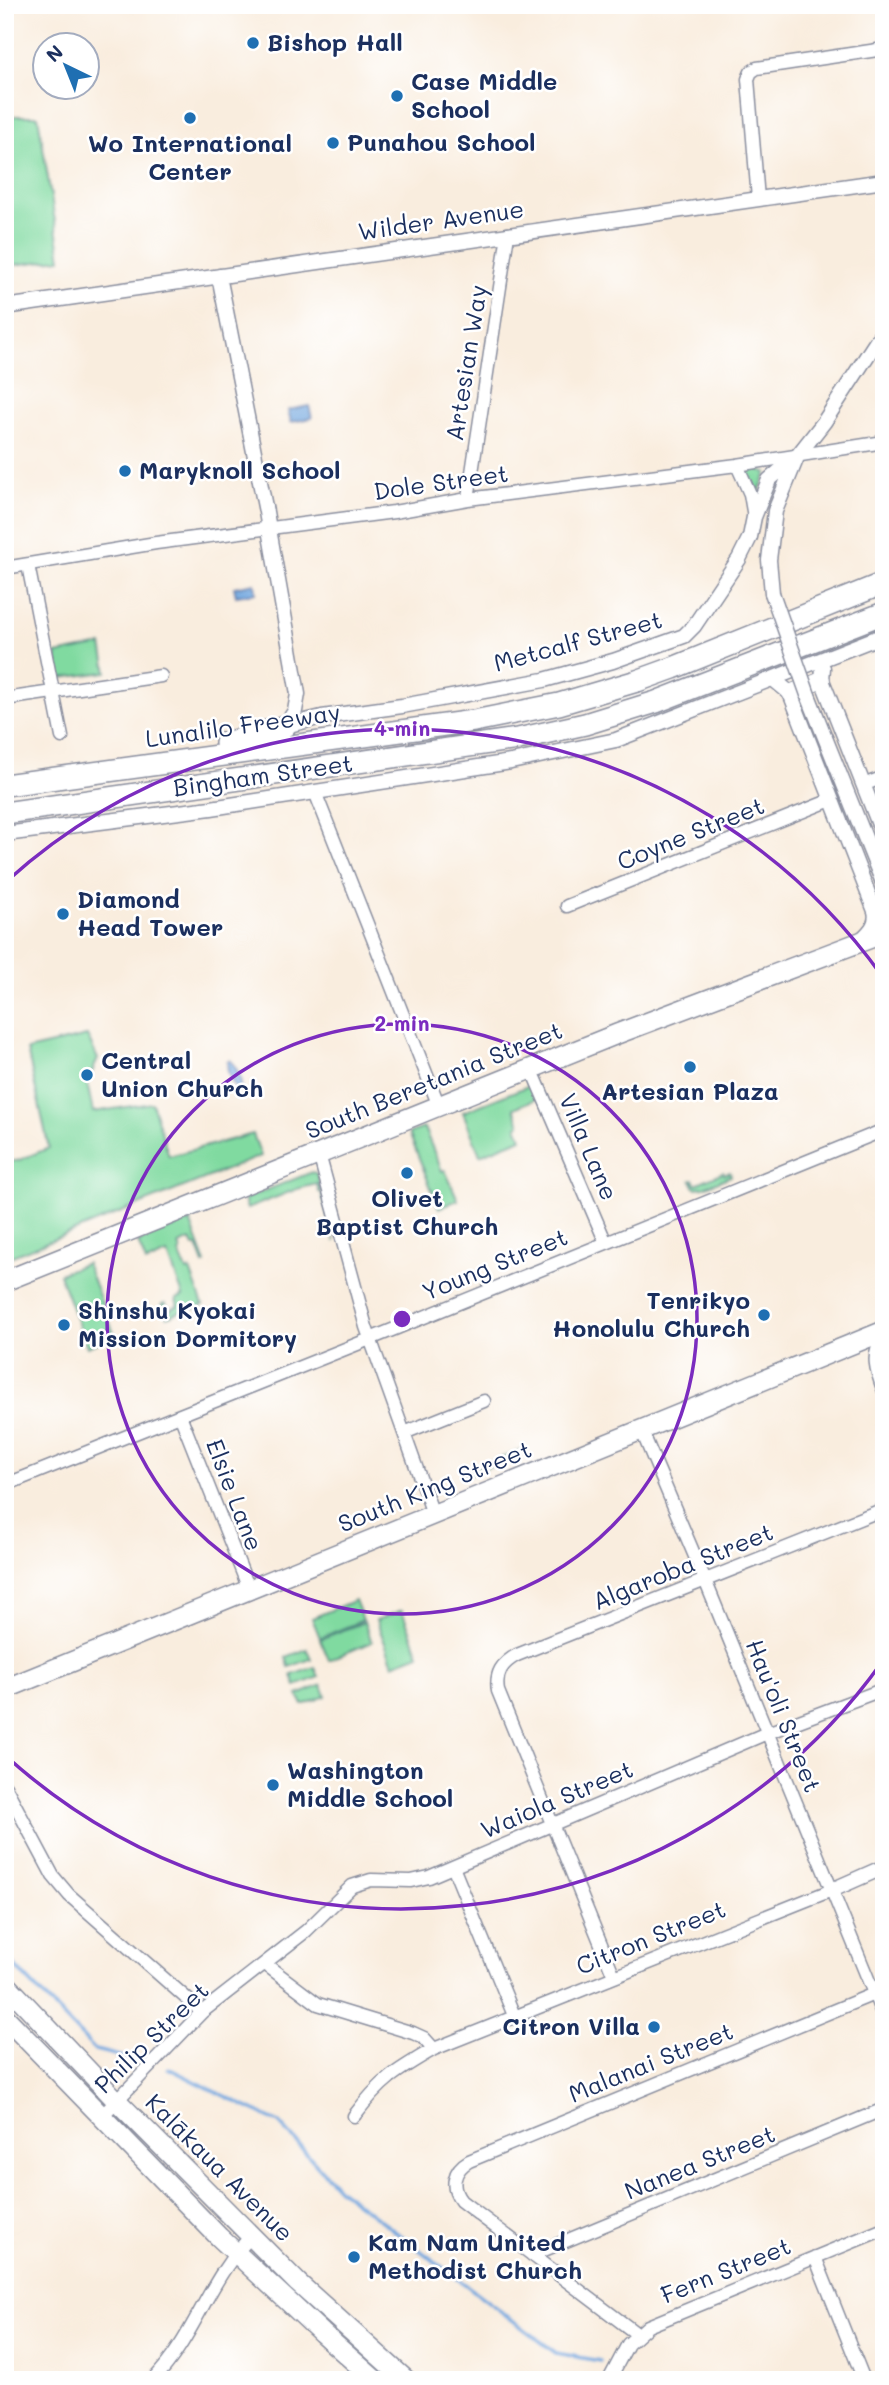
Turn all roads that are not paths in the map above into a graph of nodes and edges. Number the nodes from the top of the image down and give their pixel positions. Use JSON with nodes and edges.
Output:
{"nodes":[{"id":1,"x":884,"y":49,"type":"edge"},
{"id":2,"x":884,"y":181,"type":"edge"},
{"id":3,"x":758,"y":199,"type":"junction"},
{"id":4,"x":508,"y":234,"type":"junction"},
{"id":5,"x":219,"y":276,"type":"junction"},
{"id":6,"x":5,"y":307,"type":"edge"},
{"id":7,"x":884,"y":330,"type":"edge"},
{"id":8,"x":884,"y":442,"type":"edge"},
{"id":9,"x":797,"y":455,"type":"junction"},
{"id":10,"x":737,"y":465,"type":"junction"},
{"id":11,"x":468,"y":499,"type":"junction"},
{"id":12,"x":754,"y":517,"type":"junction"},
{"id":13,"x":268,"y":528,"type":"junction"},
{"id":14,"x":28,"y":565,"type":"junction"},
{"id":15,"x":5,"y":568,"type":"edge"},
{"id":16,"x":884,"y":583,"type":"edge"},
{"id":17,"x":881,"y":620,"type":"edge"},
{"id":18,"x":825,"y":659,"type":"junction"},
{"id":19,"x":160,"y":676,"type":"dead end"},
{"id":20,"x":773,"y":679,"type":"junction"},
{"id":21,"x":822,"y":680,"type":"junction"},
{"id":22,"x":53,"y":691,"type":"junction"},
{"id":23,"x":790,"y":693,"type":"junction"},
{"id":24,"x":298,"y":694,"type":"junction"},
{"id":25,"x":5,"y":699,"type":"edge"},
{"id":26,"x":322,"y":717,"type":"junction"},
{"id":27,"x":285,"y":726,"type":"junction"},
{"id":28,"x":62,"y":737,"type":"dead end"},
{"id":29,"x":132,"y":767,"type":"junction"},
{"id":30,"x":884,"y":777,"type":"edge"},
{"id":31,"x":5,"y":785,"type":"edge"},
{"id":32,"x":863,"y":785,"type":"junction"},
{"id":33,"x":315,"y":792,"type":"junction"},
{"id":34,"x":831,"y":800,"type":"junction"},
{"id":35,"x":5,"y":813,"type":"edge"},
{"id":36,"x":5,"y":834,"type":"edge"},
{"id":37,"x":884,"y":837,"type":"edge"},
{"id":38,"x":856,"y":863,"type":"junction"},
{"id":39,"x":884,"y":887,"type":"edge"},
{"id":40,"x":567,"y":906,"type":"dead end"},
{"id":41,"x":884,"y":933,"type":"edge"},
{"id":42,"x":853,"y":945,"type":"junction"},
{"id":43,"x":531,"y":1068,"type":"junction"},
{"id":44,"x":439,"y":1106,"type":"junction"},
{"id":45,"x":884,"y":1130,"type":"edge"},
{"id":46,"x":319,"y":1154,"type":"junction"},
{"id":47,"x":606,"y":1242,"type":"junction"},
{"id":48,"x":5,"y":1281,"type":"edge"},
{"id":49,"x":884,"y":1333,"type":"edge"},
{"id":50,"x":370,"y":1339,"type":"junction"},
{"id":51,"x":884,"y":1391,"type":"edge"},
{"id":52,"x":484,"y":1401,"type":"dead end"},
{"id":53,"x":180,"y":1415,"type":"junction"},
{"id":54,"x":641,"y":1429,"type":"junction"},
{"id":55,"x":404,"y":1433,"type":"junction"},
{"id":56,"x":5,"y":1485,"type":"edge"},
{"id":57,"x":884,"y":1509,"type":"edge"},
{"id":58,"x":433,"y":1514,"type":"junction"},
{"id":59,"x":705,"y":1580,"type":"junction"},
{"id":60,"x":249,"y":1589,"type":"junction"},
{"id":61,"x":5,"y":1689,"type":"edge"},
{"id":62,"x":884,"y":1689,"type":"edge"},
{"id":63,"x":767,"y":1733,"type":"junction"},
{"id":64,"x":5,"y":1786,"type":"edge"},
{"id":65,"x":553,"y":1825,"type":"junction"},
{"id":66,"x":453,"y":1867,"type":"junction"},
{"id":67,"x":884,"y":1867,"type":"edge"},
{"id":68,"x":832,"y":1890,"type":"junction"},
{"id":69,"x":265,"y":1964,"type":"junction"},
{"id":70,"x":614,"y":1976,"type":"junction"},
{"id":71,"x":5,"y":1983,"type":"edge"},
{"id":72,"x":874,"y":1994,"type":"junction"},
{"id":73,"x":202,"y":2012,"type":"junction"},
{"id":74,"x":5,"y":2017,"type":"edge"},
{"id":75,"x":515,"y":2018,"type":"junction"},
{"id":76,"x":884,"y":2018,"type":"edge"},
{"id":77,"x":434,"y":2049,"type":"junction"},
{"id":78,"x":116,"y":2100,"type":"junction"},
{"id":79,"x":884,"y":2109,"type":"edge"},
{"id":80,"x":102,"y":2116,"type":"junction"},
{"id":81,"x":354,"y":2116,"type":"dead end"},
{"id":82,"x":884,"y":2230,"type":"edge"},
{"id":83,"x":252,"y":2235,"type":"junction"},
{"id":84,"x":235,"y":2252,"type":"junction"},
{"id":85,"x":532,"y":2255,"type":"junction"},
{"id":86,"x":815,"y":2257,"type":"junction"},
{"id":87,"x":636,"y":2334,"type":"junction"},
{"id":88,"x":153,"y":2380,"type":"edge"},
{"id":89,"x":375,"y":2380,"type":"edge"},
{"id":90,"x":406,"y":2380,"type":"edge"},
{"id":91,"x":609,"y":2380,"type":"edge"},
{"id":92,"x":864,"y":2380,"type":"edge"}],
"edges":[{"from":1,"to":3,"type":"street"},
{"from":2,"to":3,"type":"street","name":"Wilder Avenue"},
{"from":3,"to":4,"type":"street","name":"Wilder Avenue"},
{"from":4,"to":5,"type":"street","name":"Wilder Avenue"},
{"from":4,"to":11,"type":"street","name":"Artesian Way"},
{"from":5,"to":6,"type":"street","name":"Wilder Avenue"},
{"from":5,"to":13,"type":"street"},
{"from":7,"to":9,"type":"street","name":"Metcalf Street"},
{"from":8,"to":9,"type":"street","name":"Dole Street"},
{"from":9,"to":10,"type":"street","name":"Dole Street"},
{"from":9,"to":12,"type":"street","name":"Metcalf Street"},
{"from":9,"to":39,"type":"street","bridge":true},
{"from":10,"to":11,"type":"street","name":"Dole Street"},
{"from":10,"to":12,"type":"street"},
{"from":11,"to":13,"type":"street","name":"Dole Street"},
{"from":12,"to":26,"type":"street","name":"Metcalf Street"},
{"from":13,"to":14,"type":"street","name":"Dole Street"},
{"from":13,"to":24,"type":"street"},
{"from":14,"to":15,"type":"street","name":"Dole Street"},
{"from":14,"to":22,"type":"street"},
{"from":16,"to":29,"type":"highway","name":"Lunalilo Freeway"},
{"from":17,"to":18,"type":"street","name":"Bingham Street"},
{"from":17,"to":35,"type":"highway"},
{"from":18,"to":20,"type":"street","name":"Bingham Street"},
{"from":18,"to":21,"type":"street"},
{"from":19,"to":22,"type":"street"},
{"from":20,"to":23,"type":"street"},
{"from":20,"to":33,"type":"street","name":"Bingham Street"},
{"from":21,"to":23,"type":"main road"},
{"from":21,"to":32,"type":"street"},
{"from":22,"to":25,"type":"street"},
{"from":22,"to":28,"type":"street"},
{"from":23,"to":34,"type":"street"},
{"from":24,"to":26,"type":"street"},
{"from":24,"to":27,"type":"street"},
{"from":26,"to":27,"type":"street","name":"Metcalf Street"},
{"from":27,"to":29,"type":"highway"},
{"from":29,"to":31,"type":"highway","name":"Lunalilo Freeway"},
{"from":30,"to":32,"type":"street"},
{"from":32,"to":37,"type":"street"},
{"from":33,"to":36,"type":"street","name":"Bingham Street"},
{"from":33,"to":44,"type":"street"},
{"from":34,"to":38,"type":"street"},
{"from":34,"to":40,"type":"street","name":"Coyne Street"},
{"from":38,"to":39,"type":"street"},
{"from":38,"to":42,"type":"street"},
{"from":41,"to":42,"type":"main road","name":"South Beretania Street"},
{"from":42,"to":43,"type":"main road","name":"South Beretania Street"},
{"from":43,"to":44,"type":"main road","name":"South Beretania Street"},
{"from":43,"to":47,"type":"street","name":"Villa Lane"},
{"from":44,"to":46,"type":"main road","name":"South Beretania Street"},
{"from":45,"to":47,"type":"street","name":"Young Street"},
{"from":46,"to":48,"type":"main road","name":"South Beretania Street"},
{"from":46,"to":50,"type":"street"},
{"from":47,"to":50,"type":"street","name":"Young Street"},
{"from":49,"to":51,"type":"street"},
{"from":49,"to":54,"type":"main road","name":"South King Street"},
{"from":50,"to":53,"type":"street","name":"Young Street"},
{"from":50,"to":55,"type":"street"},
{"from":52,"to":55,"type":"street"},
{"from":53,"to":56,"type":"street","name":"Young Street"},
{"from":53,"to":60,"type":"street","name":"Elsie Lane"},
{"from":54,"to":58,"type":"main road","name":"South King Street"},
{"from":54,"to":59,"type":"street","name":"Hau'oli Street"},
{"from":55,"to":58,"type":"street"},
{"from":57,"to":59,"type":"street","name":"Algaroba Street"},
{"from":58,"to":60,"type":"main road","name":"South King Street"},
{"from":59,"to":63,"type":"street","name":"Hau'oli Street"},
{"from":59,"to":65,"type":"street","name":"Algaroba Street"},
{"from":60,"to":61,"type":"main road","name":"South King Street"},
{"from":62,"to":63,"type":"street","name":"Waiola Street"},
{"from":63,"to":65,"type":"street","name":"Waiola Street"},
{"from":63,"to":68,"type":"street","name":"Hau'oli Street"},
{"from":64,"to":73,"type":"street"},
{"from":65,"to":66,"type":"street","name":"Waiola Street"},
{"from":65,"to":70,"type":"street"},
{"from":66,"to":69,"type":"street","name":"Waiola Street"},
{"from":66,"to":75,"type":"street"},
{"from":67,"to":68,"type":"street","name":"Citron Street"},
{"from":68,"to":70,"type":"street","name":"Citron Street"},
{"from":68,"to":72,"type":"street","name":"Hau'oli Street"},
{"from":69,"to":73,"type":"street","name":"Philip Street"},
{"from":69,"to":77,"type":"street"},
{"from":70,"to":75,"type":"street","name":"Citron Street"},
{"from":71,"to":78,"type":"main road","name":"Kalākaua Avenue"},
{"from":72,"to":76,"type":"street","name":"Hau'oli Street"},
{"from":72,"to":85,"type":"street","name":"Malanai Street"},
{"from":73,"to":78,"type":"street","name":"Philip Street"},
{"from":74,"to":80,"type":"main road","name":"Kalākaua Avenue"},
{"from":75,"to":77,"type":"street","name":"Citron Street"},
{"from":77,"to":81,"type":"street","name":"Citron Street"},
{"from":78,"to":80,"type":"street","name":"Philip Street"},
{"from":78,"to":83,"type":"main road","name":"Kalākaua Avenue"},
{"from":79,"to":85,"type":"street","name":"Nanea Street"},
{"from":80,"to":84,"type":"main road","name":"Kalākaua Avenue"},
{"from":82,"to":86,"type":"street","name":"Fern Street"},
{"from":83,"to":84,"type":"street"},
{"from":83,"to":90,"type":"main road","name":"Kalākaua Avenue"},
{"from":84,"to":88,"type":"street"},
{"from":84,"to":89,"type":"main road","name":"Kalākaua Avenue"},
{"from":85,"to":87,"type":"street"},
{"from":86,"to":87,"type":"street","name":"Fern Street"},
{"from":86,"to":92,"type":"street"},
{"from":87,"to":91,"type":"street"}]}
